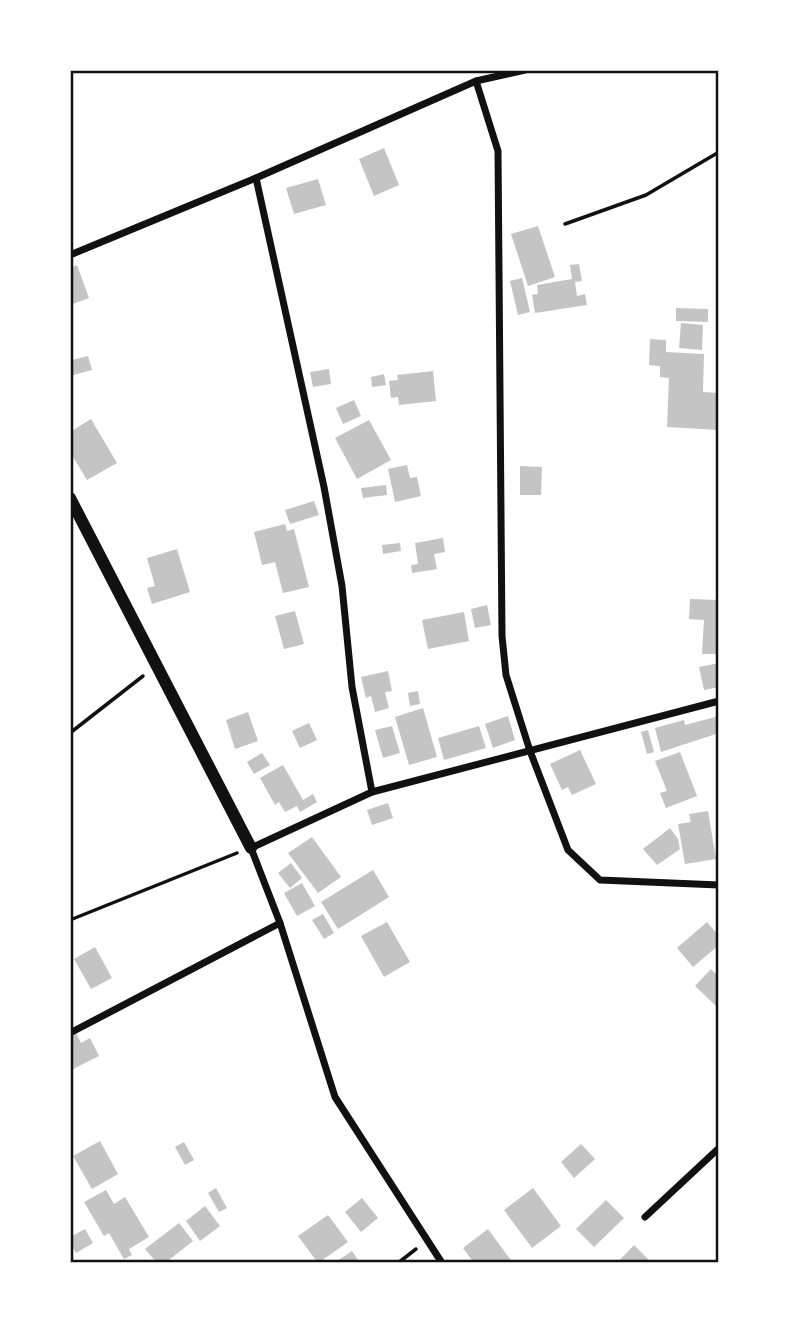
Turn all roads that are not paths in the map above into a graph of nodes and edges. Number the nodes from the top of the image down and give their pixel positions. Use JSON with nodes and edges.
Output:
{"nodes":[{"id":1,"x":525,"y":70,"type":"edge"},
{"id":2,"x":476,"y":81,"type":"junction"},
{"id":3,"x":256,"y":178,"type":"junction"},
{"id":4,"x":70,"y":255,"type":"edge"},
{"id":5,"x":70,"y":498,"type":"edge"},
{"id":6,"x":719,"y":701,"type":"edge"},
{"id":7,"x":530,"y":751,"type":"junction"},
{"id":8,"x":372,"y":792,"type":"junction"},
{"id":9,"x":251,"y":848,"type":"junction"},
{"id":10,"x":719,"y":885,"type":"edge"},
{"id":11,"x":280,"y":923,"type":"junction"},
{"id":12,"x":70,"y":1033,"type":"edge"},
{"id":13,"x":719,"y":1148,"type":"edge"},
{"id":14,"x":645,"y":1217,"type":"dead end"},
{"id":15,"x":442,"y":1263,"type":"edge"}],
"edges":[{"from":1,"to":2,"type":"street"},
{"from":2,"to":3,"type":"street"},
{"from":2,"to":7,"type":"street"},
{"from":3,"to":4,"type":"street"},
{"from":3,"to":8,"type":"street"},
{"from":5,"to":9,"type":"street"},
{"from":6,"to":7,"type":"street"},
{"from":7,"to":8,"type":"street"},
{"from":7,"to":10,"type":"street"},
{"from":8,"to":9,"type":"street"},
{"from":9,"to":11,"type":"street"},
{"from":11,"to":12,"type":"street"},
{"from":11,"to":15,"type":"street"},
{"from":13,"to":14,"type":"street"}]}
